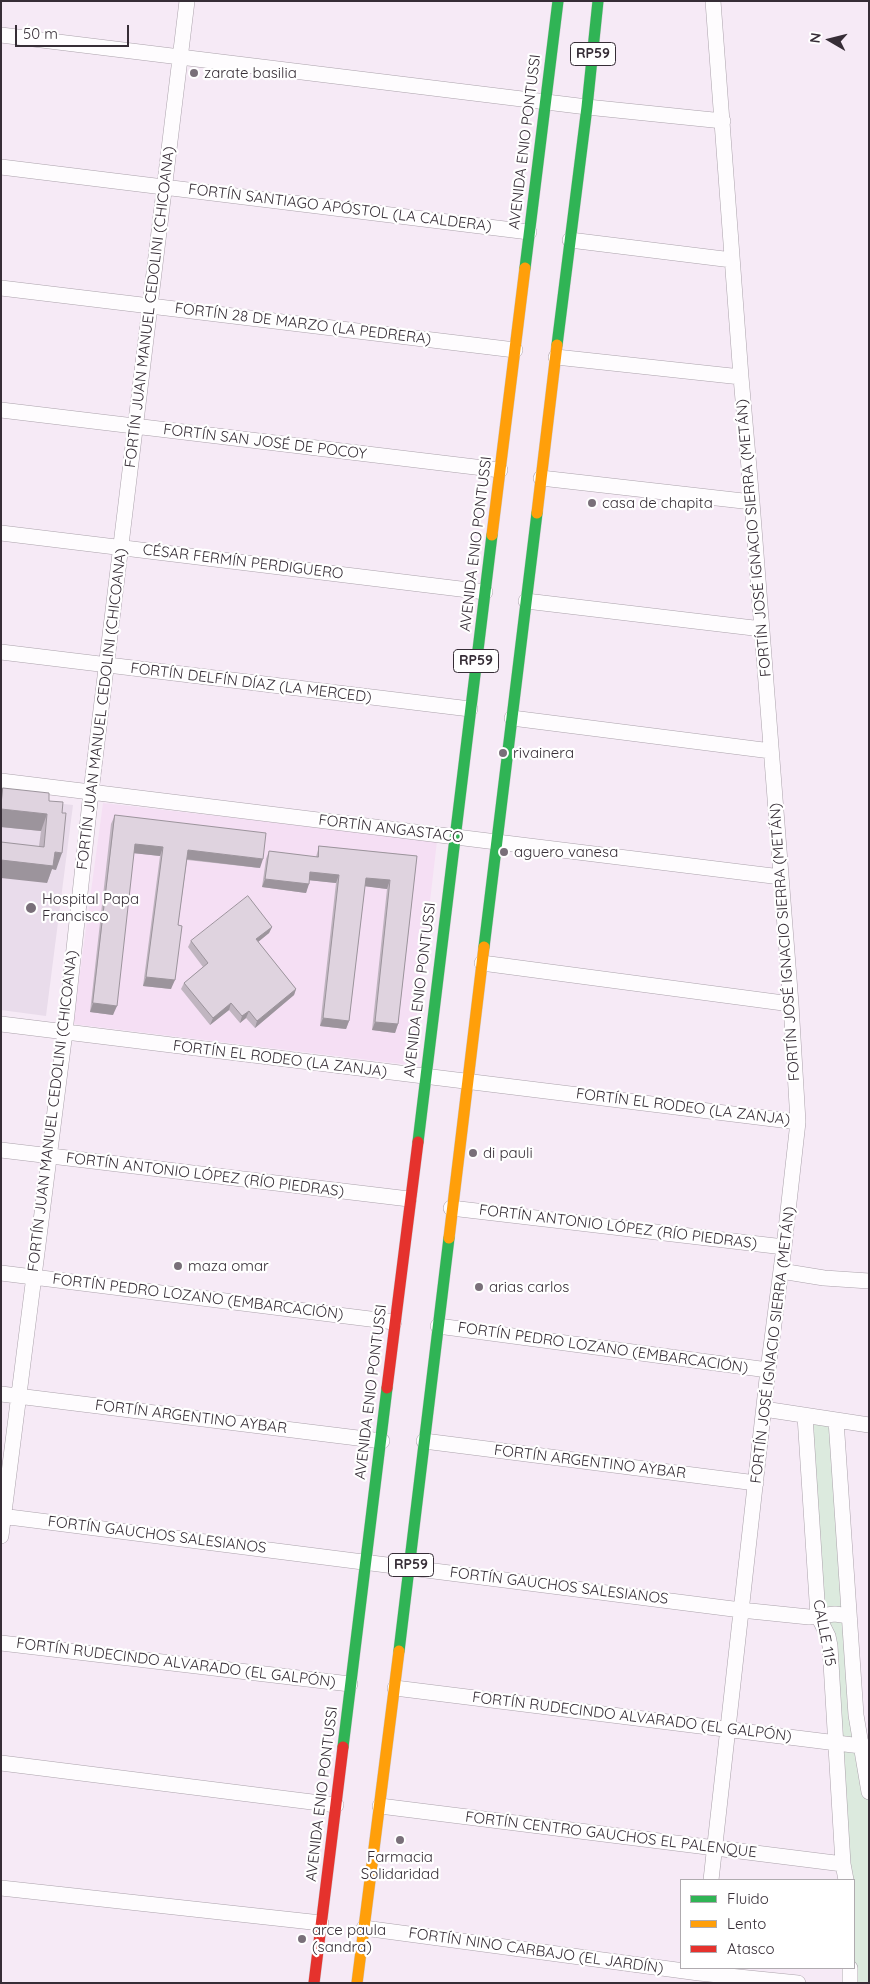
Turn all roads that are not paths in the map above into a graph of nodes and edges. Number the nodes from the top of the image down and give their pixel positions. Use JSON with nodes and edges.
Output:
{"nodes":[{"id":1,"x":187,"y":1,"type":"edge"},
{"id":2,"x":558,"y":1,"type":"edge"},
{"id":3,"x":598,"y":1,"type":"edge"},
{"id":4,"x":713,"y":1,"type":"edge"},
{"id":5,"x":1,"y":35,"type":"edge"},
{"id":6,"x":181,"y":56,"type":"junction"},
{"id":7,"x":545,"y":102,"type":"junction"},
{"id":8,"x":587,"y":107,"type":"junction"},
{"id":9,"x":723,"y":121,"type":"junction"},
{"id":10,"x":1,"y":167,"type":"edge"},
{"id":11,"x":164,"y":186,"type":"junction"},
{"id":12,"x":529,"y":232,"type":"junction"},
{"id":13,"x":570,"y":240,"type":"junction"},
{"id":14,"x":732,"y":260,"type":"junction"},
{"id":15,"x":1,"y":288,"type":"edge"},
{"id":16,"x":150,"y":305,"type":"junction"},
{"id":17,"x":515,"y":350,"type":"junction"},
{"id":18,"x":556,"y":357,"type":"junction"},
{"id":19,"x":741,"y":377,"type":"junction"},
{"id":20,"x":1,"y":410,"type":"edge"},
{"id":21,"x":135,"y":427,"type":"junction"},
{"id":22,"x":500,"y":470,"type":"junction"},
{"id":23,"x":541,"y":478,"type":"junction"},
{"id":24,"x":752,"y":502,"type":"junction"},
{"id":25,"x":1,"y":533,"type":"edge"},
{"id":26,"x":122,"y":548,"type":"junction"},
{"id":27,"x":485,"y":592,"type":"junction"},
{"id":28,"x":526,"y":601,"type":"junction"},
{"id":29,"x":762,"y":629,"type":"junction"},
{"id":30,"x":1,"y":652,"type":"edge"},
{"id":31,"x":107,"y":665,"type":"junction"},
{"id":32,"x":470,"y":710,"type":"junction"},
{"id":33,"x":512,"y":718,"type":"junction"},
{"id":34,"x":771,"y":751,"type":"junction"},
{"id":35,"x":1,"y":781,"type":"edge"},
{"id":36,"x":91,"y":792,"type":"junction"},
{"id":37,"x":454,"y":836,"type":"junction"},
{"id":38,"x":497,"y":842,"type":"junction"},
{"id":39,"x":781,"y":877,"type":"junction"},
{"id":40,"x":482,"y":963,"type":"junction"},
{"id":41,"x":791,"y":1004,"type":"junction"},
{"id":42,"x":1,"y":1024,"type":"edge"},
{"id":43,"x":65,"y":1032,"type":"junction"},
{"id":44,"x":425,"y":1076,"type":"junction"},
{"id":45,"x":467,"y":1081,"type":"junction"},
{"id":46,"x":798,"y":1122,"type":"junction"},
{"id":47,"x":1,"y":1150,"type":"edge"},
{"id":48,"x":49,"y":1156,"type":"junction"},
{"id":49,"x":409,"y":1199,"type":"junction"},
{"id":50,"x":451,"y":1208,"type":"junction"},
{"id":51,"x":784,"y":1247,"type":"junction"},
{"id":52,"x":781,"y":1271,"type":"junction"},
{"id":53,"x":1,"y":1273,"type":"edge"},
{"id":54,"x":33,"y":1277,"type":"junction"},
{"id":55,"x":869,"y":1281,"type":"edge"},
{"id":56,"x":394,"y":1322,"type":"junction"},
{"id":57,"x":438,"y":1326,"type":"junction"},
{"id":58,"x":768,"y":1370,"type":"junction"},
{"id":59,"x":1,"y":1394,"type":"edge"},
{"id":60,"x":18,"y":1396,"type":"junction"},
{"id":61,"x":764,"y":1409,"type":"junction"},
{"id":62,"x":806,"y":1416,"type":"junction"},
{"id":63,"x":836,"y":1420,"type":"junction"},
{"id":64,"x":869,"y":1425,"type":"edge"},
{"id":65,"x":382,"y":1441,"type":"junction"},
{"id":66,"x":424,"y":1441,"type":"junction"},
{"id":67,"x":756,"y":1483,"type":"junction"},
{"id":68,"x":2,"y":1516,"type":"edge"},
{"id":69,"x":1,"y":1536,"type":"edge"},
{"id":70,"x":366,"y":1561,"type":"junction"},
{"id":71,"x":410,"y":1567,"type":"junction"},
{"id":72,"x":741,"y":1610,"type":"junction"},
{"id":73,"x":818,"y":1616,"type":"junction"},
{"id":74,"x":849,"y":1616,"type":"junction"},
{"id":75,"x":1,"y":1642,"type":"edge"},
{"id":76,"x":350,"y":1684,"type":"junction"},
{"id":77,"x":395,"y":1688,"type":"junction"},
{"id":78,"x":728,"y":1729,"type":"junction"},
{"id":79,"x":835,"y":1742,"type":"junction"},
{"id":80,"x":865,"y":1747,"type":"edge"},
{"id":81,"x":1,"y":1763,"type":"edge"},
{"id":82,"x":869,"y":1792,"type":"edge"},
{"id":83,"x":336,"y":1804,"type":"junction"},
{"id":84,"x":380,"y":1806,"type":"junction"},
{"id":85,"x":715,"y":1848,"type":"junction"},
{"id":86,"x":843,"y":1864,"type":"junction"},
{"id":87,"x":711,"y":1879,"type":"edge"},
{"id":88,"x":846,"y":1879,"type":"edge"},
{"id":89,"x":1,"y":1888,"type":"edge"},
{"id":90,"x":321,"y":1923,"type":"junction"},
{"id":91,"x":364,"y":1928,"type":"junction"},
{"id":92,"x":850,"y":1969,"type":"edge"},
{"id":93,"x":699,"y":1974,"type":"edge"},
{"id":94,"x":314,"y":1983,"type":"edge"},
{"id":95,"x":357,"y":1983,"type":"edge"},
{"id":96,"x":798,"y":1983,"type":"edge"},
{"id":97,"x":850,"y":1983,"type":"edge"}],
"edges":[{"from":1,"to":6,"type":"street","name":"FORTÍN JUAN MANUEL CEDOLINI (CHICOANA)"},
{"from":2,"to":7,"type":"main road","name":"AVENIDA ENIO PONTUSSI","number":"RP59"},
{"from":3,"to":8,"type":"main road","number":"RP59"},
{"from":4,"to":9,"type":"street","name":"FORTÍN JOSÉ IGNACIO SIERRA (METÁN)"},
{"from":5,"to":6,"type":"street"},
{"from":6,"to":7,"type":"street"},
{"from":6,"to":11,"type":"street","name":"FORTÍN JUAN MANUEL CEDOLINI (CHICOANA)"},
{"from":7,"to":8,"type":"street"},
{"from":7,"to":12,"type":"main road","name":"AVENIDA ENIO PONTUSSI","number":"RP59"},
{"from":8,"to":9,"type":"street"},
{"from":8,"to":13,"type":"main road","number":"RP59"},
{"from":9,"to":14,"type":"street","name":"FORTÍN JOSÉ IGNACIO SIERRA (METÁN)"},
{"from":10,"to":11,"type":"street","name":"FORTÍN SANTIAGO APÓSTOL (LA CALDERA)"},
{"from":11,"to":12,"type":"street","name":"FORTÍN SANTIAGO APÓSTOL (LA CALDERA)"},
{"from":11,"to":16,"type":"street","name":"FORTÍN JUAN MANUEL CEDOLINI (CHICOANA)"},
{"from":12,"to":17,"type":"main road","name":"AVENIDA ENIO PONTUSSI","number":"RP59"},
{"from":13,"to":14,"type":"street"},
{"from":13,"to":18,"type":"main road","number":"RP59"},
{"from":14,"to":19,"type":"street","name":"FORTÍN JOSÉ IGNACIO SIERRA (METÁN)"},
{"from":15,"to":16,"type":"street","name":"FORTÍN 28 DE MARZO (LA PEDRERA)"},
{"from":16,"to":17,"type":"street","name":"FORTÍN 28 DE MARZO (LA PEDRERA)"},
{"from":16,"to":21,"type":"street","name":"FORTÍN JUAN MANUEL CEDOLINI (CHICOANA)"},
{"from":17,"to":22,"type":"main road","name":"AVENIDA ENIO PONTUSSI","number":"RP59"},
{"from":18,"to":19,"type":"street"},
{"from":18,"to":23,"type":"main road","number":"RP59"},
{"from":19,"to":24,"type":"street","name":"FORTÍN JOSÉ IGNACIO SIERRA (METÁN)"},
{"from":20,"to":21,"type":"street","name":"FORTÍN SAN JOSÉ DE POCOY"},
{"from":21,"to":22,"type":"street","name":"FORTÍN SAN JOSÉ DE POCOY"},
{"from":21,"to":26,"type":"street","name":"FORTÍN JUAN MANUEL CEDOLINI (CHICOANA)"},
{"from":22,"to":27,"type":"main road","name":"AVENIDA ENIO PONTUSSI","number":"RP59"},
{"from":23,"to":24,"type":"street"},
{"from":23,"to":28,"type":"main road","number":"RP59"},
{"from":24,"to":29,"type":"street","name":"FORTÍN JOSÉ IGNACIO SIERRA (METÁN)"},
{"from":25,"to":26,"type":"street","name":"CÉSAR FERMÍN PERDIGUERO"},
{"from":26,"to":27,"type":"street","name":"CÉSAR FERMÍN PERDIGUERO"},
{"from":26,"to":31,"type":"street","name":"FORTÍN JUAN MANUEL CEDOLINI (CHICOANA)"},
{"from":27,"to":32,"type":"main road","name":"AVENIDA ENIO PONTUSSI","number":"RP59"},
{"from":28,"to":29,"type":"street"},
{"from":28,"to":33,"type":"main road","number":"RP59"},
{"from":29,"to":34,"type":"street","name":"FORTÍN JOSÉ IGNACIO SIERRA (METÁN)"},
{"from":30,"to":31,"type":"street","name":"FORTÍN DELFÍN DÍAZ (LA MERCED)"},
{"from":31,"to":32,"type":"street","name":"FORTÍN DELFÍN DÍAZ (LA MERCED)"},
{"from":31,"to":36,"type":"street","name":"FORTÍN JUAN MANUEL CEDOLINI (CHICOANA)"},
{"from":32,"to":37,"type":"main road","name":"AVENIDA ENIO PONTUSSI","number":"RP59"},
{"from":33,"to":34,"type":"street"},
{"from":33,"to":38,"type":"main road","number":"RP59"},
{"from":34,"to":39,"type":"street","name":"FORTÍN JOSÉ IGNACIO SIERRA (METÁN)"},
{"from":35,"to":36,"type":"street","name":"FORTÍN ANGASTACO"},
{"from":36,"to":37,"type":"street","name":"FORTÍN ANGASTACO"},
{"from":36,"to":43,"type":"street","name":"FORTÍN JUAN MANUEL CEDOLINI (CHICOANA)"},
{"from":37,"to":38,"type":"street","name":"FORTÍN ANGASTACO"},
{"from":37,"to":44,"type":"main road","name":"AVENIDA ENIO PONTUSSI","number":"RP59"},
{"from":38,"to":39,"type":"street","name":"FORTÍN ANGASTACO"},
{"from":38,"to":40,"type":"main road","number":"RP59"},
{"from":39,"to":41,"type":"street","name":"FORTÍN JOSÉ IGNACIO SIERRA (METÁN)"},
{"from":40,"to":41,"type":"street"},
{"from":40,"to":45,"type":"main road","number":"RP59"},
{"from":41,"to":46,"type":"street","name":"FORTÍN JOSÉ IGNACIO SIERRA (METÁN)"},
{"from":42,"to":43,"type":"street","name":"FORTÍN EL RODEO (LA ZANJA)"},
{"from":43,"to":44,"type":"street","name":"FORTÍN EL RODEO (LA ZANJA)"},
{"from":43,"to":48,"type":"street","name":"FORTÍN JUAN MANUEL CEDOLINI (CHICOANA)"},
{"from":44,"to":45,"type":"street","name":"FORTÍN EL RODEO (LA ZANJA)"},
{"from":44,"to":49,"type":"main road","name":"AVENIDA ENIO PONTUSSI","number":"RP59"},
{"from":45,"to":46,"type":"street","name":"FORTÍN EL RODEO (LA ZANJA)"},
{"from":45,"to":50,"type":"main road","number":"RP59"},
{"from":46,"to":51,"type":"street","name":"FORTÍN JOSÉ IGNACIO SIERRA (METÁN)"},
{"from":47,"to":48,"type":"street","name":"FORTÍN ANTONIO LÓPEZ (RÍO PIEDRAS)"},
{"from":48,"to":49,"type":"street","name":"FORTÍN ANTONIO LÓPEZ (RÍO PIEDRAS)"},
{"from":48,"to":54,"type":"street","name":"FORTÍN JUAN MANUEL CEDOLINI (CHICOANA)"},
{"from":49,"to":56,"type":"main road","name":"AVENIDA ENIO PONTUSSI","number":"RP59"},
{"from":50,"to":51,"type":"street","name":"FORTÍN ANTONIO LÓPEZ (RÍO PIEDRAS)"},
{"from":50,"to":57,"type":"main road","number":"RP59"},
{"from":51,"to":52,"type":"street","name":"FORTÍN JOSÉ IGNACIO SIERRA (METÁN)"},
{"from":52,"to":55,"type":"street"},
{"from":52,"to":58,"type":"street","name":"FORTÍN JOSÉ IGNACIO SIERRA (METÁN)"},
{"from":53,"to":54,"type":"street","name":"FORTÍN PEDRO LOZANO (EMBARCACIÓN)"},
{"from":54,"to":56,"type":"street","name":"FORTÍN PEDRO LOZANO (EMBARCACIÓN)"},
{"from":54,"to":60,"type":"street","name":"FORTÍN JUAN MANUEL CEDOLINI (CHICOANA)"},
{"from":56,"to":65,"type":"main road","name":"AVENIDA ENIO PONTUSSI","number":"RP59"},
{"from":57,"to":58,"type":"street","name":"FORTÍN PEDRO LOZANO (EMBARCACIÓN)"},
{"from":57,"to":66,"type":"main road","number":"RP59"},
{"from":58,"to":61,"type":"street","name":"FORTÍN JOSÉ IGNACIO SIERRA (METÁN)"},
{"from":59,"to":60,"type":"street","name":"FORTÍN ARGENTINO AYBAR"},
{"from":60,"to":65,"type":"street","name":"FORTÍN ARGENTINO AYBAR"},
{"from":60,"to":68,"type":"street","name":"FORTÍN JUAN MANUEL CEDOLINI (CHICOANA)"},
{"from":61,"to":62,"type":"street"},
{"from":61,"to":67,"type":"street","name":"FORTÍN JOSÉ IGNACIO SIERRA (METÁN)"},
{"from":62,"to":63,"type":"street"},
{"from":62,"to":73,"type":"street","name":"CALLE 115"},
{"from":63,"to":64,"type":"street"},
{"from":63,"to":74,"type":"street"},
{"from":65,"to":70,"type":"main road","name":"AVENIDA ENIO PONTUSSI","number":"RP59"},
{"from":66,"to":67,"type":"street","name":"FORTÍN ARGENTINO AYBAR"},
{"from":66,"to":71,"type":"main road","number":"RP59"},
{"from":67,"to":72,"type":"street","name":"FORTÍN JOSÉ IGNACIO SIERRA (METÁN)"},
{"from":68,"to":69,"type":"street","name":"FORTÍN JUAN MANUEL CEDOLINI (CHICOANA)"},
{"from":68,"to":70,"type":"street","name":"FORTÍN GAUCHOS SALESIANOS"},
{"from":70,"to":71,"type":"street","name":"FORTÍN GAUCHOS SALESIANOS"},
{"from":70,"to":76,"type":"main road","name":"AVENIDA ENIO PONTUSSI","number":"RP59"},
{"from":71,"to":72,"type":"street","name":"FORTÍN GAUCHOS SALESIANOS"},
{"from":71,"to":77,"type":"main road","number":"RP59"},
{"from":72,"to":73,"type":"street","name":"FORTÍN GAUCHOS SALESIANOS"},
{"from":72,"to":78,"type":"street","name":"FORTÍN JOSÉ IGNACIO SIERRA (METÁN)"},
{"from":73,"to":74,"type":"street","name":"FORTÍN GAUCHOS SALESIANOS"},
{"from":73,"to":79,"type":"street","name":"CALLE 115"},
{"from":74,"to":80,"type":"street"},
{"from":75,"to":76,"type":"street","name":"FORTÍN RUDECINDO ALVARADO (EL GALPÓN)"},
{"from":76,"to":83,"type":"main road","name":"AVENIDA ENIO PONTUSSI","number":"RP59"},
{"from":77,"to":78,"type":"street","name":"FORTÍN RUDECINDO ALVARADO (EL GALPÓN)"},
{"from":77,"to":84,"type":"main road","number":"RP59"},
{"from":78,"to":79,"type":"street","name":"FORTÍN RUDECINDO ALVARADO (EL GALPÓN)"},
{"from":78,"to":85,"type":"street","name":"FORTÍN JOSÉ IGNACIO SIERRA (METÁN)"},
{"from":79,"to":80,"type":"street","name":"FORTÍN RUDECINDO ALVARADO (EL GALPÓN)"},
{"from":79,"to":86,"type":"street","name":"CALLE 115"},
{"from":80,"to":82,"type":"street"},
{"from":81,"to":83,"type":"street"},
{"from":83,"to":90,"type":"main road","name":"AVENIDA ENIO PONTUSSI","number":"RP59"},
{"from":84,"to":85,"type":"street","name":"FORTÍN CENTRO GAUCHOS EL PALENQUE"},
{"from":84,"to":91,"type":"main road","number":"RP59"},
{"from":85,"to":86,"type":"street","name":"FORTÍN CENTRO GAUCHOS EL PALENQUE"},
{"from":85,"to":87,"type":"street","name":"FORTÍN JOSÉ IGNACIO SIERRA (METÁN)"},
{"from":86,"to":88,"type":"street","name":"CALLE 115"},
{"from":89,"to":90,"type":"street"},
{"from":90,"to":94,"type":"main road","name":"AVENIDA ENIO PONTUSSI","number":"RP59"},
{"from":91,"to":93,"type":"street","name":"FORTÍN NINO CARBAJO (EL JARDÍN)"},
{"from":91,"to":95,"type":"main road","number":"RP59"},
{"from":92,"to":97,"type":"street"},
{"from":93,"to":96,"type":"street","name":"FORTÍN NINO CARBAJO (EL JARDÍN)"}]}
